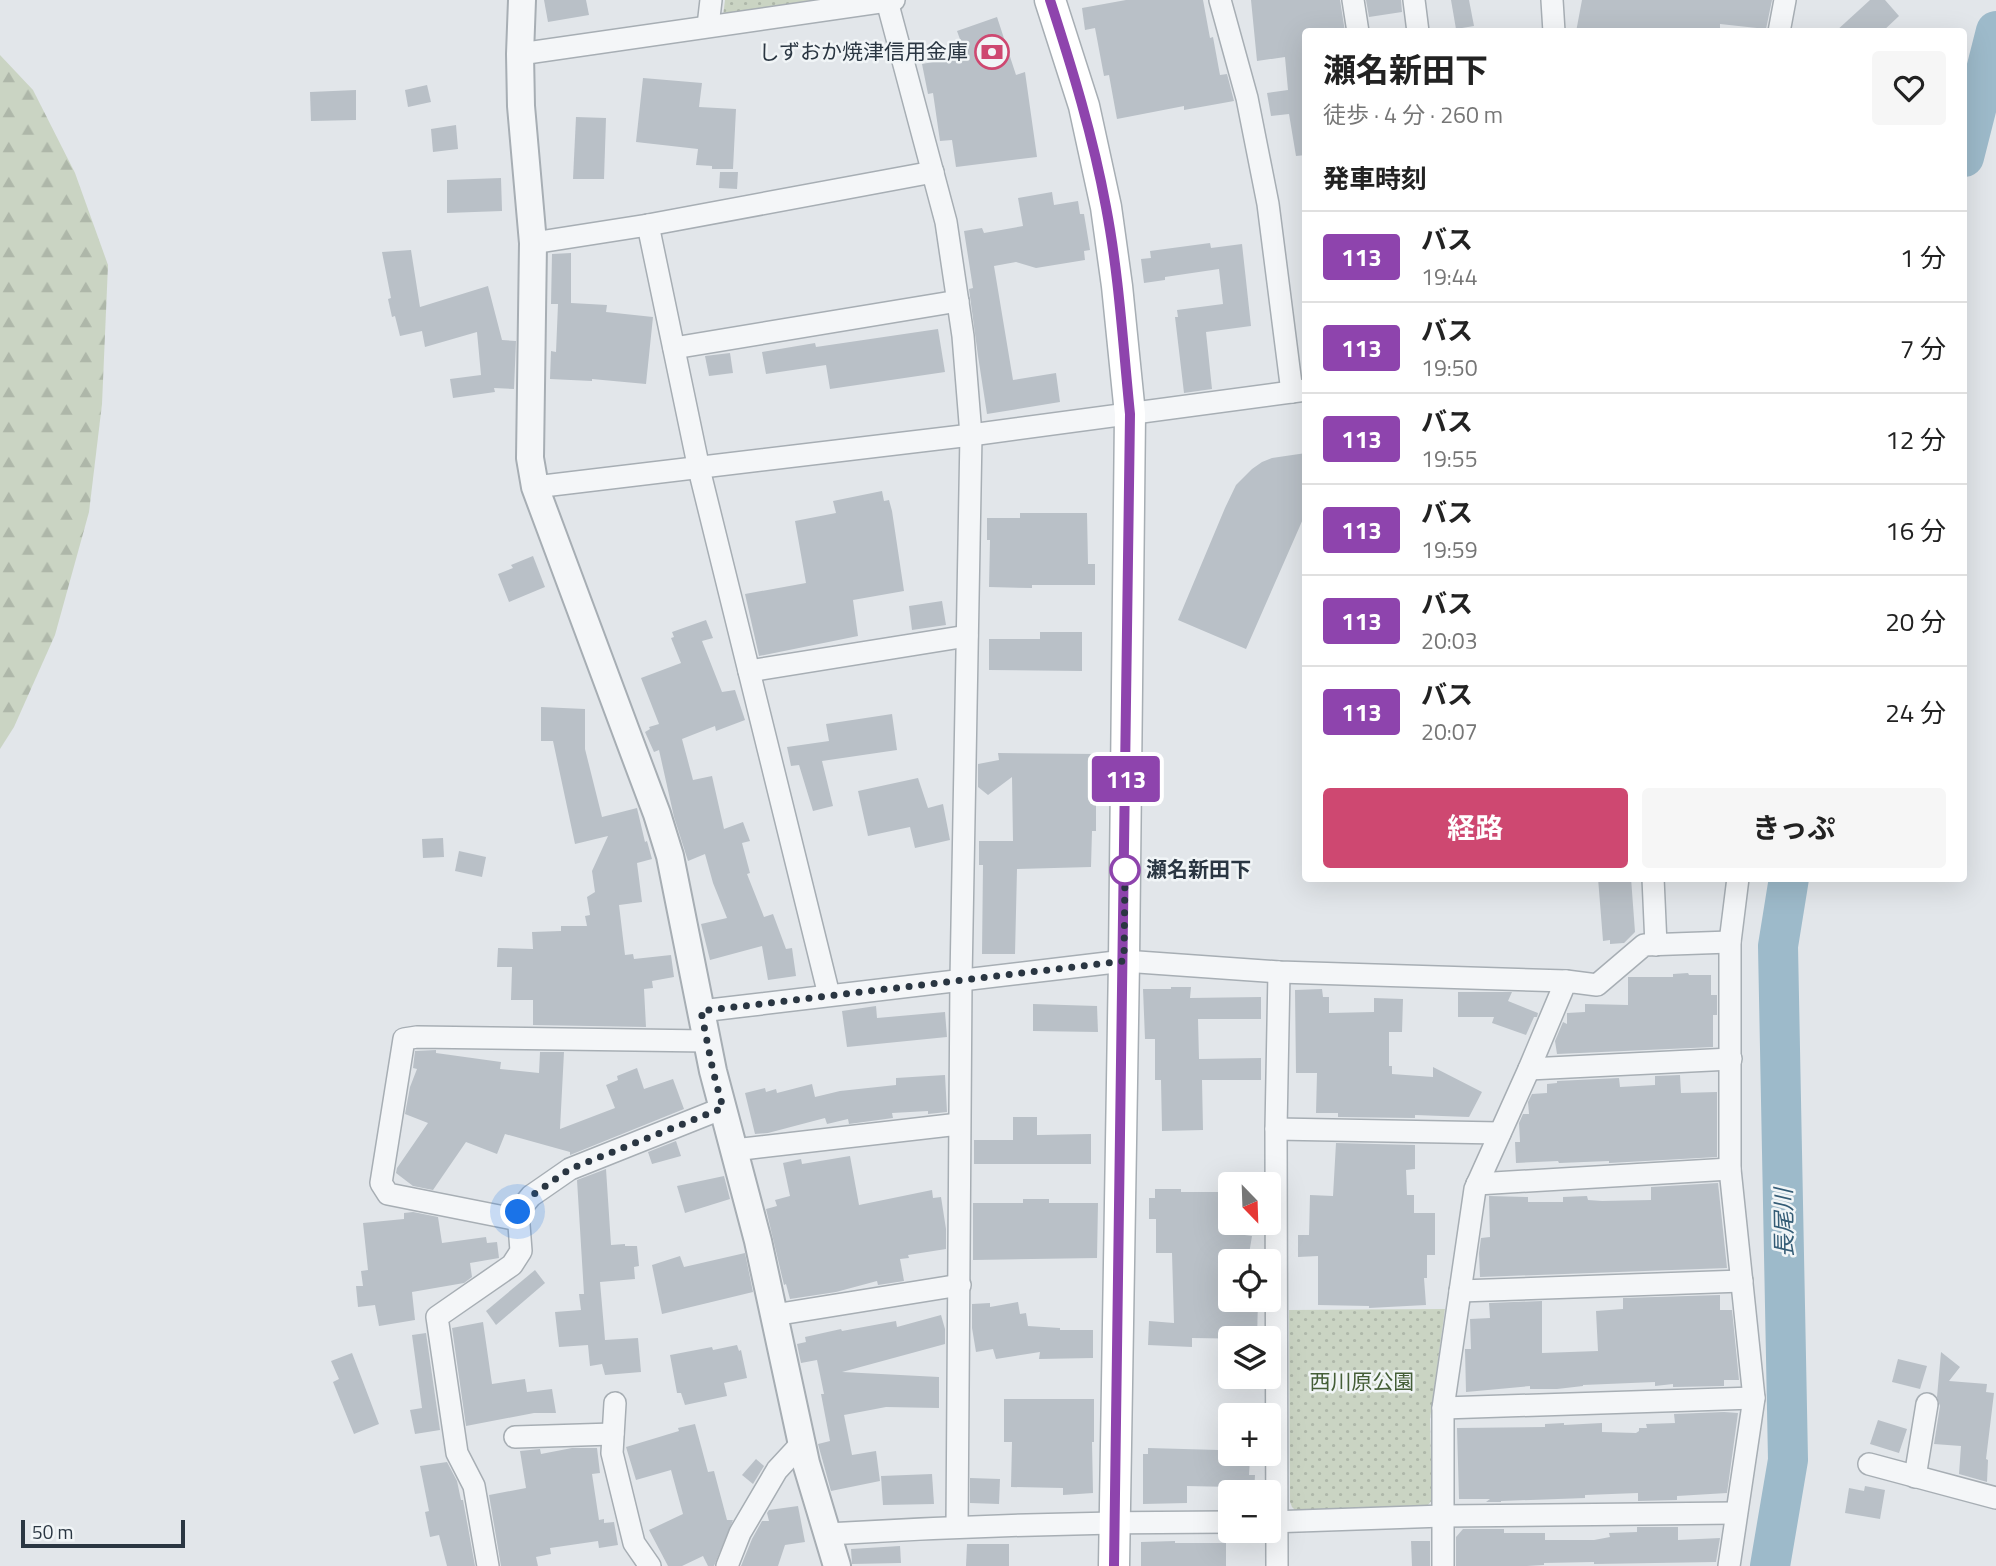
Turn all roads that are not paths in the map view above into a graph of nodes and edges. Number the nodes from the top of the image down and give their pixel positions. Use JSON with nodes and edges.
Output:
{"nodes":[{"id":1,"x":522,"y":0,"type":"edge"},
{"id":2,"x":711,"y":0,"type":"edge"},
{"id":3,"x":1050,"y":0,"type":"edge"},
{"id":4,"x":1220,"y":0,"type":"edge"},
{"id":5,"x":1353,"y":0,"type":"edge"},
{"id":6,"x":1414,"y":0,"type":"edge"},
{"id":7,"x":1552,"y":0,"type":"edge"},
{"id":8,"x":1785,"y":0,"type":"edge"},
{"id":9,"x":890,"y":1,"type":"edge"},
{"id":10,"x":708,"y":26,"type":"junction"},
{"id":11,"x":1356,"y":28,"type":"edge"},
{"id":12,"x":1418,"y":28,"type":"edge"},
{"id":13,"x":1554,"y":28,"type":"edge"},
{"id":14,"x":1780,"y":28,"type":"edge"},
{"id":15,"x":520,"y":54,"type":"junction"},
{"id":16,"x":933,"y":172,"type":"junction"},
{"id":17,"x":648,"y":225,"type":"junction"},
{"id":18,"x":533,"y":243,"type":"junction"},
{"id":19,"x":958,"y":301,"type":"junction"},
{"id":20,"x":674,"y":348,"type":"junction"},
{"id":21,"x":1299,"y":391,"type":"edge"},
{"id":22,"x":1130,"y":414,"type":"junction"},
{"id":23,"x":971,"y":435,"type":"junction"},
{"id":24,"x":699,"y":469,"type":"junction"},
{"id":25,"x":535,"y":487,"type":"junction"},
{"id":26,"x":967,"y":636,"type":"junction"},
{"id":27,"x":749,"y":671,"type":"junction"},
{"id":28,"x":1653,"y":882,"type":"edge"},
{"id":29,"x":1738,"y":882,"type":"edge"},
{"id":30,"x":1730,"y":942,"type":"junction"},
{"id":31,"x":1656,"y":945,"type":"junction"},
{"id":32,"x":1124,"y":961,"type":"junction"},
{"id":33,"x":1279,"y":972,"type":"junction"},
{"id":34,"x":961,"y":980,"type":"junction"},
{"id":35,"x":1566,"y":981,"type":"junction"},
{"id":36,"x":829,"y":995,"type":"junction"},
{"id":37,"x":701,"y":1011,"type":"junction"},
{"id":38,"x":707,"y":1041,"type":"junction"},
{"id":39,"x":1731,"y":1059,"type":"junction"},
{"id":40,"x":1530,"y":1069,"type":"junction"},
{"id":41,"x":723,"y":1108,"type":"junction"},
{"id":42,"x":959,"y":1124,"type":"junction"},
{"id":43,"x":1276,"y":1129,"type":"junction"},
{"id":44,"x":1500,"y":1133,"type":"junction"},
{"id":45,"x":734,"y":1150,"type":"junction"},
{"id":46,"x":1730,"y":1169,"type":"junction"},
{"id":47,"x":1477,"y":1184,"type":"junction"},
{"id":48,"x":519,"y":1220,"type":"junction"},
{"id":49,"x":1742,"y":1281,"type":"junction"},
{"id":50,"x":960,"y":1285,"type":"junction"},
{"id":51,"x":1460,"y":1292,"type":"junction"},
{"id":52,"x":774,"y":1315,"type":"junction"},
{"id":53,"x":1754,"y":1398,"type":"junction"},
{"id":54,"x":615,"y":1403,"type":"dead end"},
{"id":55,"x":1927,"y":1404,"type":"dead end"},
{"id":56,"x":1443,"y":1408,"type":"junction"},
{"id":57,"x":613,"y":1434,"type":"junction"},
{"id":58,"x":515,"y":1437,"type":"dead end"},
{"id":59,"x":802,"y":1443,"type":"junction"},
{"id":60,"x":1870,"y":1464,"type":"dead end"},
{"id":61,"x":1915,"y":1477,"type":"junction"},
{"id":62,"x":1273,"y":1480,"type":"edge"},
{"id":63,"x":1996,"y":1498,"type":"edge"},
{"id":64,"x":1736,"y":1513,"type":"junction"},
{"id":65,"x":1443,"y":1516,"type":"junction"},
{"id":66,"x":1114,"y":1522,"type":"junction"},
{"id":67,"x":1218,"y":1522,"type":"edge"},
{"id":68,"x":1281,"y":1522,"type":"edge"},
{"id":69,"x":957,"y":1526,"type":"junction"},
{"id":70,"x":827,"y":1534,"type":"junction"},
{"id":71,"x":1275,"y":1543,"type":"edge"},
{"id":72,"x":488,"y":1566,"type":"edge"},
{"id":73,"x":650,"y":1566,"type":"edge"},
{"id":74,"x":727,"y":1566,"type":"edge"},
{"id":75,"x":837,"y":1566,"type":"edge"},
{"id":76,"x":1114,"y":1566,"type":"edge"},
{"id":77,"x":1277,"y":1566,"type":"edge"},
{"id":78,"x":1443,"y":1566,"type":"edge"},
{"id":79,"x":1729,"y":1566,"type":"edge"}],
"edges":[{"from":1,"to":15,"type":"street"},
{"from":2,"to":10,"type":"street"},
{"from":3,"to":22,"type":"main road"},
{"from":4,"to":21,"type":"street"},
{"from":5,"to":11,"type":"street"},
{"from":6,"to":12,"type":"street"},
{"from":7,"to":13,"type":"street"},
{"from":8,"to":14,"type":"street"},
{"from":9,"to":10,"type":"street"},
{"from":9,"to":16,"type":"street"},
{"from":10,"to":15,"type":"street"},
{"from":15,"to":18,"type":"street"},
{"from":16,"to":17,"type":"street"},
{"from":16,"to":19,"type":"street"},
{"from":17,"to":18,"type":"street"},
{"from":17,"to":20,"type":"street"},
{"from":18,"to":25,"type":"street"},
{"from":19,"to":20,"type":"street"},
{"from":19,"to":23,"type":"street"},
{"from":20,"to":24,"type":"street"},
{"from":21,"to":22,"type":"street"},
{"from":22,"to":23,"type":"street"},
{"from":22,"to":32,"type":"main road"},
{"from":23,"to":24,"type":"street"},
{"from":23,"to":26,"type":"street"},
{"from":24,"to":25,"type":"street"},
{"from":24,"to":27,"type":"street"},
{"from":25,"to":37,"type":"street"},
{"from":26,"to":27,"type":"street"},
{"from":26,"to":34,"type":"street"},
{"from":27,"to":36,"type":"street"},
{"from":28,"to":31,"type":"street"},
{"from":29,"to":30,"type":"street"},
{"from":30,"to":31,"type":"street"},
{"from":30,"to":39,"type":"street"},
{"from":31,"to":35,"type":"street"},
{"from":32,"to":33,"type":"street"},
{"from":32,"to":34,"type":"street"},
{"from":32,"to":66,"type":"main road"},
{"from":33,"to":35,"type":"street"},
{"from":33,"to":43,"type":"street"},
{"from":34,"to":36,"type":"street"},
{"from":34,"to":42,"type":"street"},
{"from":35,"to":40,"type":"street"},
{"from":36,"to":37,"type":"street"},
{"from":37,"to":38,"type":"street"},
{"from":38,"to":41,"type":"street"},
{"from":38,"to":48,"type":"street"},
{"from":39,"to":40,"type":"street"},
{"from":39,"to":46,"type":"street"},
{"from":40,"to":44,"type":"street"},
{"from":41,"to":45,"type":"street"},
{"from":41,"to":48,"type":"street"},
{"from":42,"to":45,"type":"street"},
{"from":42,"to":50,"type":"street"},
{"from":43,"to":44,"type":"street"},
{"from":43,"to":62,"type":"street"},
{"from":44,"to":47,"type":"street"},
{"from":45,"to":52,"type":"street"},
{"from":46,"to":47,"type":"street"},
{"from":46,"to":49,"type":"street"},
{"from":47,"to":51,"type":"street"},
{"from":48,"to":72,"type":"street"},
{"from":49,"to":51,"type":"street"},
{"from":49,"to":53,"type":"street"},
{"from":50,"to":52,"type":"street"},
{"from":50,"to":69,"type":"street"},
{"from":51,"to":56,"type":"street"},
{"from":52,"to":59,"type":"street"},
{"from":53,"to":56,"type":"street"},
{"from":53,"to":64,"type":"street"},
{"from":54,"to":57,"type":"street"},
{"from":55,"to":61,"type":"street"},
{"from":56,"to":65,"type":"street"},
{"from":57,"to":58,"type":"street"},
{"from":57,"to":73,"type":"street"},
{"from":59,"to":70,"type":"street"},
{"from":59,"to":74,"type":"street"},
{"from":60,"to":61,"type":"street"},
{"from":61,"to":63,"type":"street"},
{"from":64,"to":65,"type":"street"},
{"from":64,"to":79,"type":"street"},
{"from":65,"to":68,"type":"street"},
{"from":65,"to":78,"type":"street"},
{"from":66,"to":67,"type":"street"},
{"from":66,"to":69,"type":"street"},
{"from":66,"to":76,"type":"main road"},
{"from":69,"to":70,"type":"street"},
{"from":70,"to":75,"type":"street"},
{"from":71,"to":77,"type":"street"}]}
